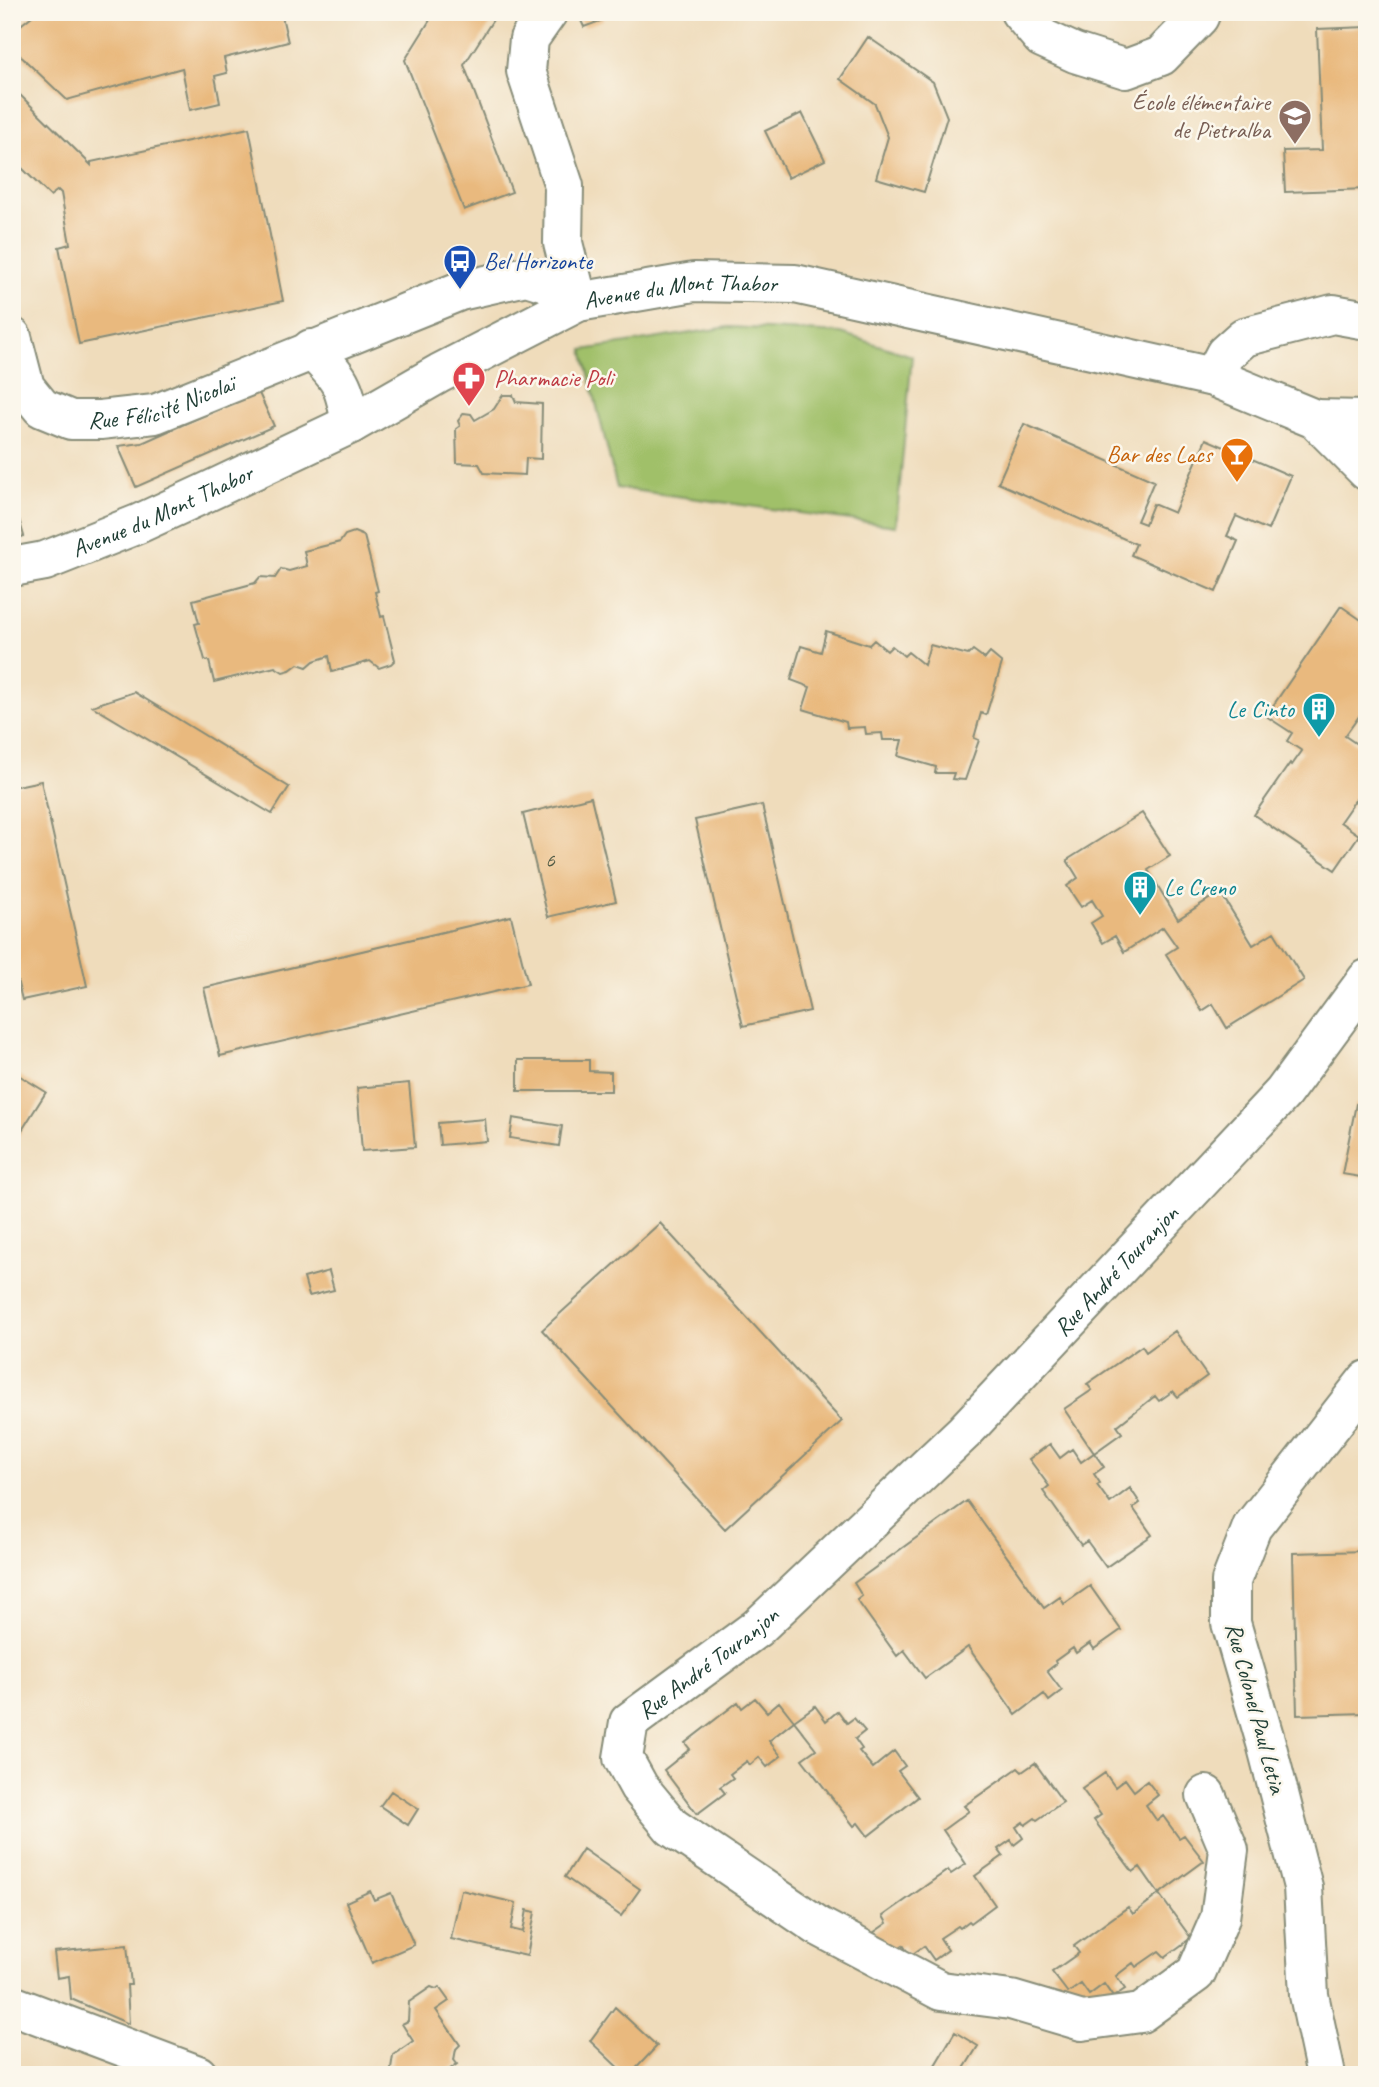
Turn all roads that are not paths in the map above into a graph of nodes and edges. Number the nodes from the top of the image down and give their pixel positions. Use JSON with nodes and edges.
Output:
{"nodes":[{"id":1,"x":548,"y":12,"type":"edge"},
{"id":2,"x":1020,"y":12,"type":"edge"},
{"id":3,"x":1200,"y":12,"type":"edge"},
{"id":4,"x":578,"y":302,"type":"junction"},
{"id":5,"x":1367,"y":320,"type":"edge"},
{"id":6,"x":12,"y":337,"type":"edge"},
{"id":7,"x":311,"y":349,"type":"junction"},
{"id":8,"x":1213,"y":377,"type":"junction"},
{"id":9,"x":1315,"y":419,"type":"junction"},
{"id":10,"x":1367,"y":421,"type":"edge"},
{"id":11,"x":351,"y":424,"type":"junction"},
{"id":12,"x":1367,"y":471,"type":"edge"},
{"id":13,"x":12,"y":567,"type":"edge"},
{"id":14,"x":1367,"y":979,"type":"edge"},
{"id":15,"x":1367,"y":1380,"type":"edge"},
{"id":16,"x":1206,"y":1795,"type":"dead end"},
{"id":17,"x":12,"y":2005,"type":"edge"},
{"id":18,"x":198,"y":2075,"type":"edge"},
{"id":19,"x":1326,"y":2075,"type":"edge"}],
"edges":[{"from":1,"to":4,"type":"street"},
{"from":2,"to":3,"type":"street"},
{"from":4,"to":7,"type":"street","name":"Rue Félicité Nicolaï"},
{"from":4,"to":8,"type":"street","name":"Avenue du Mont Thabor"},
{"from":4,"to":11,"type":"street","name":"Avenue du Mont Thabor"},
{"from":5,"to":8,"type":"street"},
{"from":6,"to":7,"type":"street","name":"Rue Félicité Nicolaï"},
{"from":7,"to":11,"type":"street"},
{"from":8,"to":9,"type":"street","name":"Avenue du Mont Thabor"},
{"from":9,"to":10,"type":"street"},
{"from":9,"to":12,"type":"street","name":"Avenue du Mont Thabor"},
{"from":11,"to":13,"type":"street","name":"Avenue du Mont Thabor"},
{"from":14,"to":16,"type":"street","name":"Rue André Touranjon"},
{"from":15,"to":19,"type":"street","name":"Rue Colonel Paul Letia"},
{"from":17,"to":18,"type":"street"}]}
